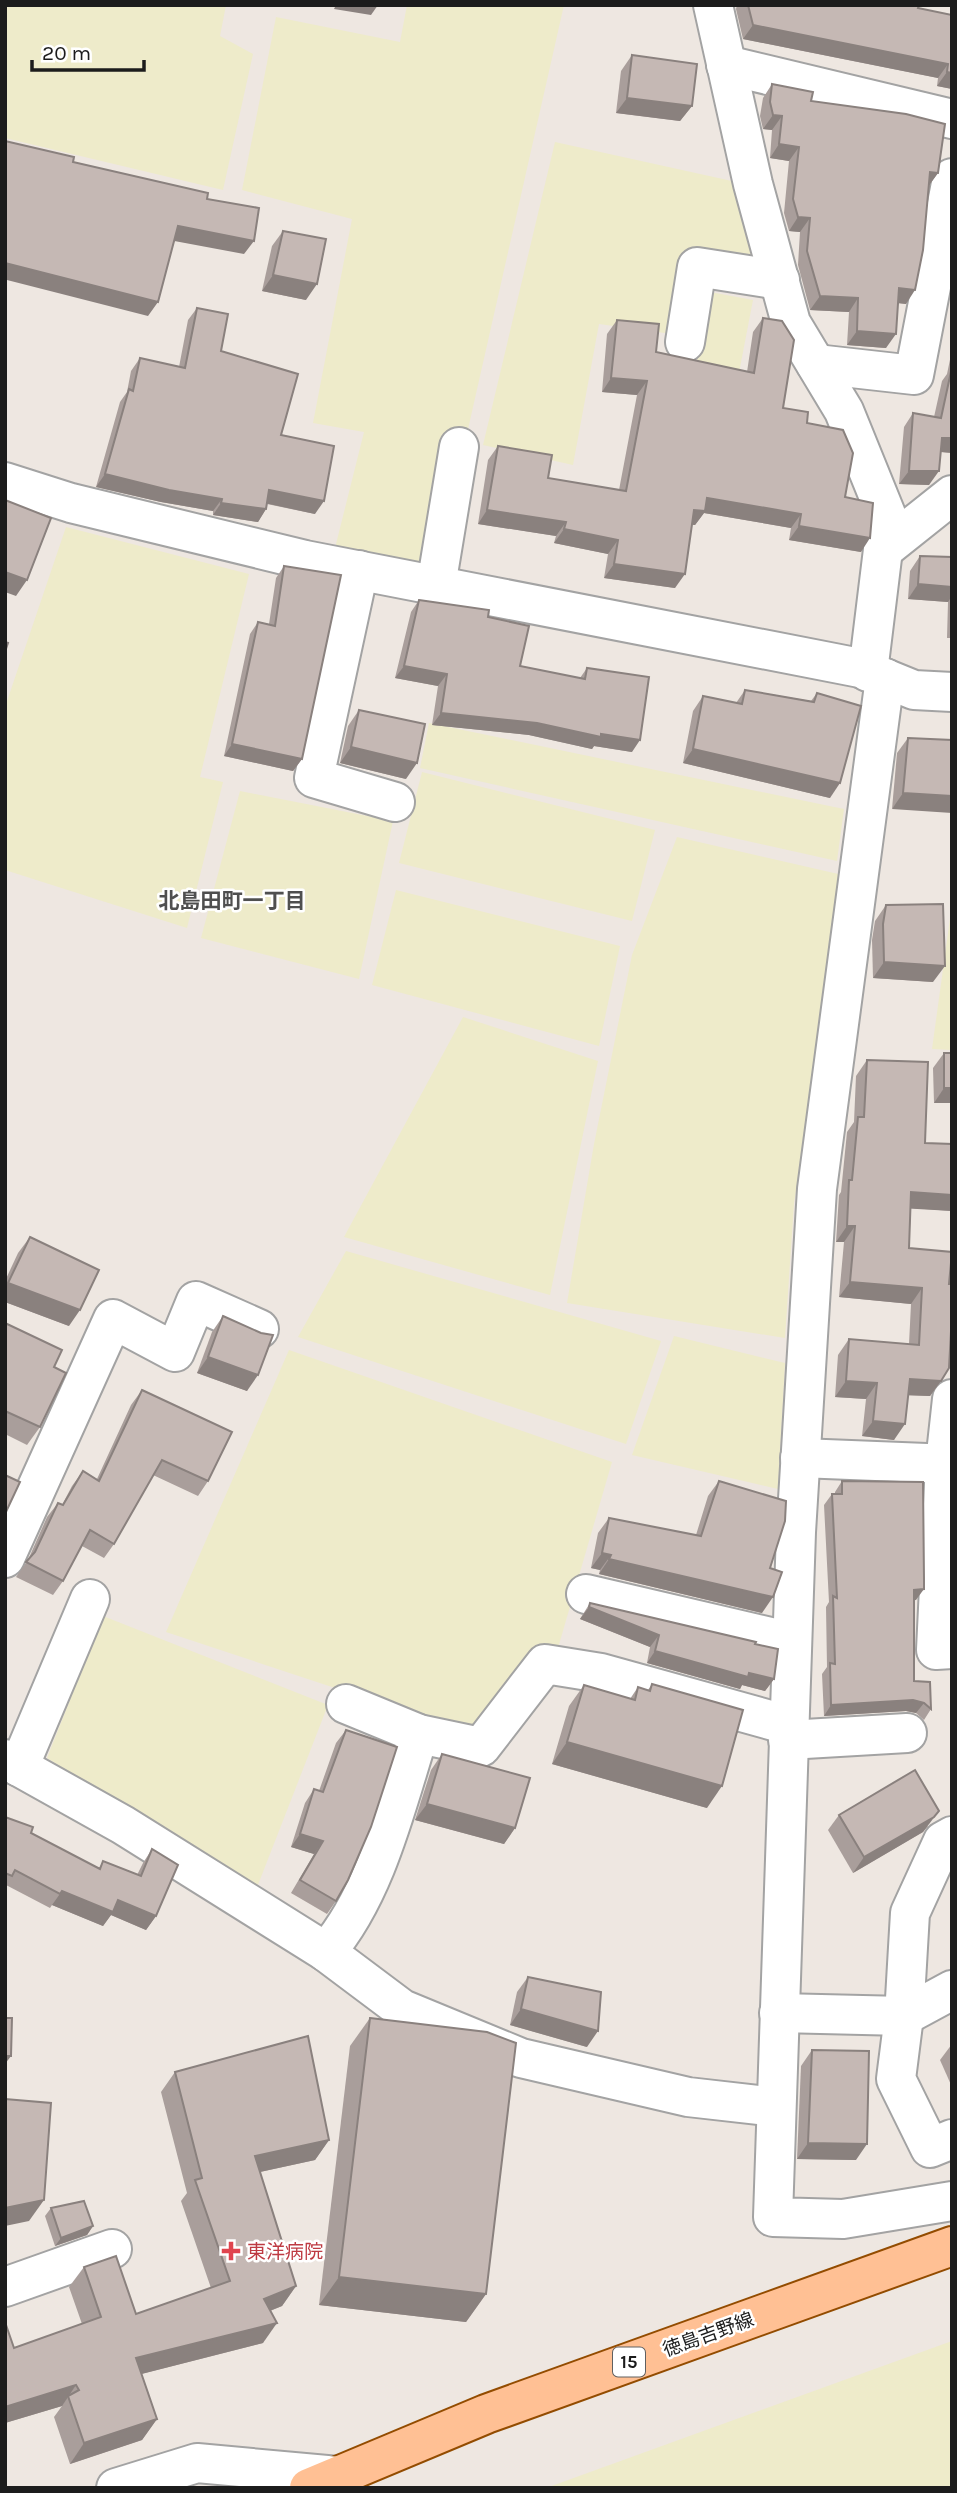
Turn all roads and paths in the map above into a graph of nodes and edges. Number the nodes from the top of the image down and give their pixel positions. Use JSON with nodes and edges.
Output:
{"nodes":[{"id":1,"x":713,"y":5,"type":"edge"},
{"id":2,"x":726,"y":65,"type":"junction"},
{"id":3,"x":952,"y":120,"type":"edge"},
{"id":4,"x":952,"y":178,"type":"edge"},
{"id":5,"x":780,"y":280,"type":"junction"},
{"id":6,"x":685,"y":342,"type":"dead end"},
{"id":7,"x":816,"y":365,"type":"junction"},
{"id":8,"x":459,"y":447,"type":"dead end"},
{"id":9,"x":5,"y":482,"type":"edge"},
{"id":10,"x":952,"y":495,"type":"edge"},
{"id":11,"x":883,"y":550,"type":"junction"},
{"id":12,"x":359,"y":570,"type":"junction"},
{"id":13,"x":436,"y":586,"type":"junction"},
{"id":14,"x":876,"y":675,"type":"junction"},
{"id":15,"x":952,"y":692,"type":"edge"},
{"id":16,"x":395,"y":802,"type":"dead end"},
{"id":17,"x":259,"y":1329,"type":"edge"},
{"id":18,"x":952,"y":1399,"type":"edge"},
{"id":19,"x":800,"y":1458,"type":"junction"},
{"id":20,"x":948,"y":1463,"type":"edge"},
{"id":21,"x":5,"y":1558,"type":"edge"},
{"id":22,"x":586,"y":1594,"type":"dead end"},
{"id":23,"x":90,"y":1598,"type":"dead end"},
{"id":24,"x":792,"y":1642,"type":"junction"},
{"id":25,"x":938,"y":1660,"type":"edge"},
{"id":26,"x":346,"y":1704,"type":"dead end"},
{"id":27,"x":788,"y":1732,"type":"junction"},
{"id":28,"x":907,"y":1733,"type":"dead end"},
{"id":29,"x":419,"y":1734,"type":"junction"},
{"id":30,"x":12,"y":1763,"type":"edge"},
{"id":31,"x":952,"y":1836,"type":"edge"},
{"id":32,"x":326,"y":1952,"type":"junction"},
{"id":33,"x":952,"y":1990,"type":"edge"},
{"id":34,"x":779,"y":2012,"type":"junction"},
{"id":35,"x":904,"y":2016,"type":"junction"},
{"id":36,"x":776,"y":2107,"type":"junction"},
{"id":37,"x":952,"y":2139,"type":"edge"},
{"id":38,"x":952,"y":2201,"type":"edge"},
{"id":39,"x":952,"y":2246,"type":"edge"},
{"id":40,"x":112,"y":2249,"type":"dead end"},
{"id":41,"x":5,"y":2287,"type":"edge"},
{"id":42,"x":324,"y":2482,"type":"edge"},
{"id":43,"x":116,"y":2488,"type":"edge"}],
"edges":[{"from":1,"to":2,"type":"street"},
{"from":2,"to":3,"type":"street"},
{"from":2,"to":5,"type":"street"},
{"from":4,"to":7,"type":"street"},
{"from":5,"to":6,"type":"street"},
{"from":5,"to":7,"type":"street"},
{"from":7,"to":11,"type":"street"},
{"from":8,"to":13,"type":"street"},
{"from":9,"to":12,"type":"street"},
{"from":10,"to":11,"type":"street"},
{"from":11,"to":14,"type":"street"},
{"from":12,"to":13,"type":"street"},
{"from":12,"to":16,"type":"street"},
{"from":13,"to":14,"type":"street"},
{"from":14,"to":15,"type":"street"},
{"from":14,"to":19,"type":"street"},
{"from":17,"to":21,"type":"street"},
{"from":18,"to":20,"type":"street"},
{"from":19,"to":20,"type":"street"},
{"from":19,"to":24,"type":"street"},
{"from":20,"to":25,"type":"street"},
{"from":22,"to":24,"type":"street"},
{"from":23,"to":30,"type":"street"},
{"from":24,"to":27,"type":"street"},
{"from":26,"to":29,"type":"street"},
{"from":27,"to":28,"type":"street"},
{"from":27,"to":29,"type":"street"},
{"from":27,"to":34,"type":"street"},
{"from":29,"to":32,"type":"street"},
{"from":30,"to":32,"type":"street"},
{"from":31,"to":35,"type":"street"},
{"from":32,"to":36,"type":"street"},
{"from":33,"to":35,"type":"street"},
{"from":34,"to":35,"type":"street"},
{"from":34,"to":36,"type":"street"},
{"from":35,"to":37,"type":"street"},
{"from":36,"to":38,"type":"street"},
{"from":39,"to":42,"type":"main road","name":"徳島吉野線","number":"15"},
{"from":40,"to":41,"type":"street"},
{"from":42,"to":43,"type":"street"}]}
